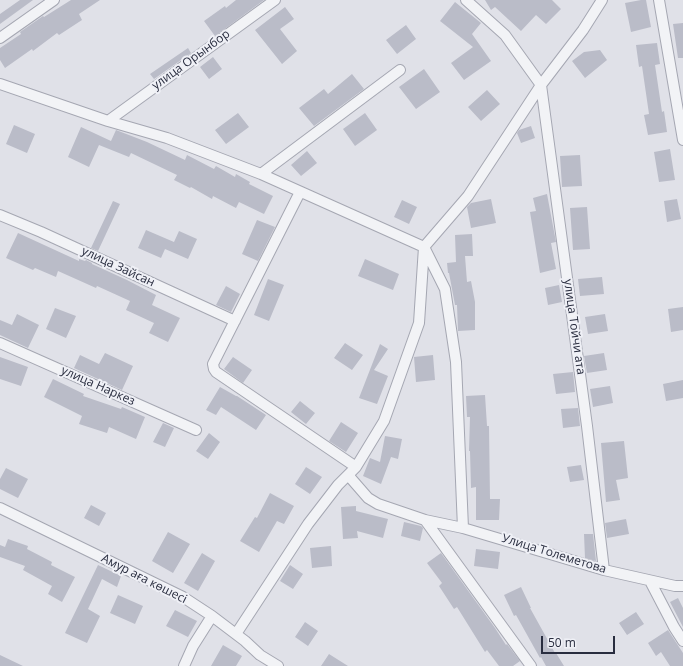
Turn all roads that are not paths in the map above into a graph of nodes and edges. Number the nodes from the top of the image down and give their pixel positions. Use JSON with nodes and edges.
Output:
{"nodes":[{"id":1,"x":54,"y":0,"type":"edge"},
{"id":2,"x":274,"y":0,"type":"edge"},
{"id":3,"x":466,"y":0,"type":"edge"},
{"id":4,"x":602,"y":0,"type":"edge"},
{"id":5,"x":659,"y":0,"type":"edge"},
{"id":6,"x":0,"y":38,"type":"edge"},
{"id":7,"x":400,"y":70,"type":"dead end"},
{"id":8,"x":0,"y":84,"type":"edge"},
{"id":9,"x":541,"y":85,"type":"junction"},
{"id":10,"x":108,"y":121,"type":"junction"},
{"id":11,"x":683,"y":140,"type":"edge"},
{"id":12,"x":261,"y":174,"type":"junction"},
{"id":13,"x":300,"y":192,"type":"junction"},
{"id":14,"x":0,"y":215,"type":"edge"},
{"id":15,"x":424,"y":247,"type":"junction"},
{"id":16,"x":235,"y":321,"type":"junction"},
{"id":17,"x":0,"y":343,"type":"edge"},
{"id":18,"x":196,"y":430,"type":"dead end"},
{"id":19,"x":356,"y":467,"type":"junction"},
{"id":20,"x":348,"y":475,"type":"junction"},
{"id":21,"x":0,"y":508,"type":"edge"},
{"id":22,"x":425,"y":520,"type":"junction"},
{"id":23,"x":462,"y":528,"type":"junction"},
{"id":24,"x":604,"y":570,"type":"junction"},
{"id":25,"x":650,"y":581,"type":"junction"},
{"id":26,"x":683,"y":586,"type":"edge"},
{"id":27,"x":212,"y":616,"type":"junction"},
{"id":28,"x":236,"y":634,"type":"junction"},
{"id":29,"x":683,"y":641,"type":"edge"},
{"id":30,"x":184,"y":666,"type":"edge"},
{"id":31,"x":278,"y":666,"type":"edge"},
{"id":32,"x":531,"y":666,"type":"edge"}],
"edges":[{"from":1,"to":6,"type":"street"},
{"from":2,"to":10,"type":"street","name":"улица Орынбор"},
{"from":3,"to":9,"type":"street"},
{"from":4,"to":9,"type":"street"},
{"from":5,"to":11,"type":"street"},
{"from":7,"to":12,"type":"street"},
{"from":8,"to":10,"type":"street"},
{"from":9,"to":15,"type":"street"},
{"from":9,"to":24,"type":"street","name":"улица Тойчи ата"},
{"from":10,"to":12,"type":"street"},
{"from":12,"to":13,"type":"street"},
{"from":13,"to":15,"type":"street"},
{"from":13,"to":16,"type":"street"},
{"from":14,"to":16,"type":"street","name":"улица Зайсан"},
{"from":15,"to":19,"type":"street"},
{"from":15,"to":23,"type":"street"},
{"from":16,"to":19,"type":"street"},
{"from":17,"to":18,"type":"street","name":"улица Наркез"},
{"from":19,"to":20,"type":"street"},
{"from":20,"to":22,"type":"street"},
{"from":20,"to":28,"type":"street"},
{"from":21,"to":27,"type":"street","name":"Амур аға көшесі"},
{"from":22,"to":23,"type":"street","name":"Улица Толеметова"},
{"from":22,"to":32,"type":"street"},
{"from":23,"to":24,"type":"street","name":"Улица Толеметова"},
{"from":24,"to":25,"type":"street","name":"Улица Толеметова"},
{"from":25,"to":26,"type":"street","name":"Улица Толеметова"},
{"from":25,"to":29,"type":"street"},
{"from":27,"to":28,"type":"street","name":"Амур аға көшесі"},
{"from":27,"to":30,"type":"street"},
{"from":28,"to":31,"type":"street","name":"Амур аға көшесі"}]}
